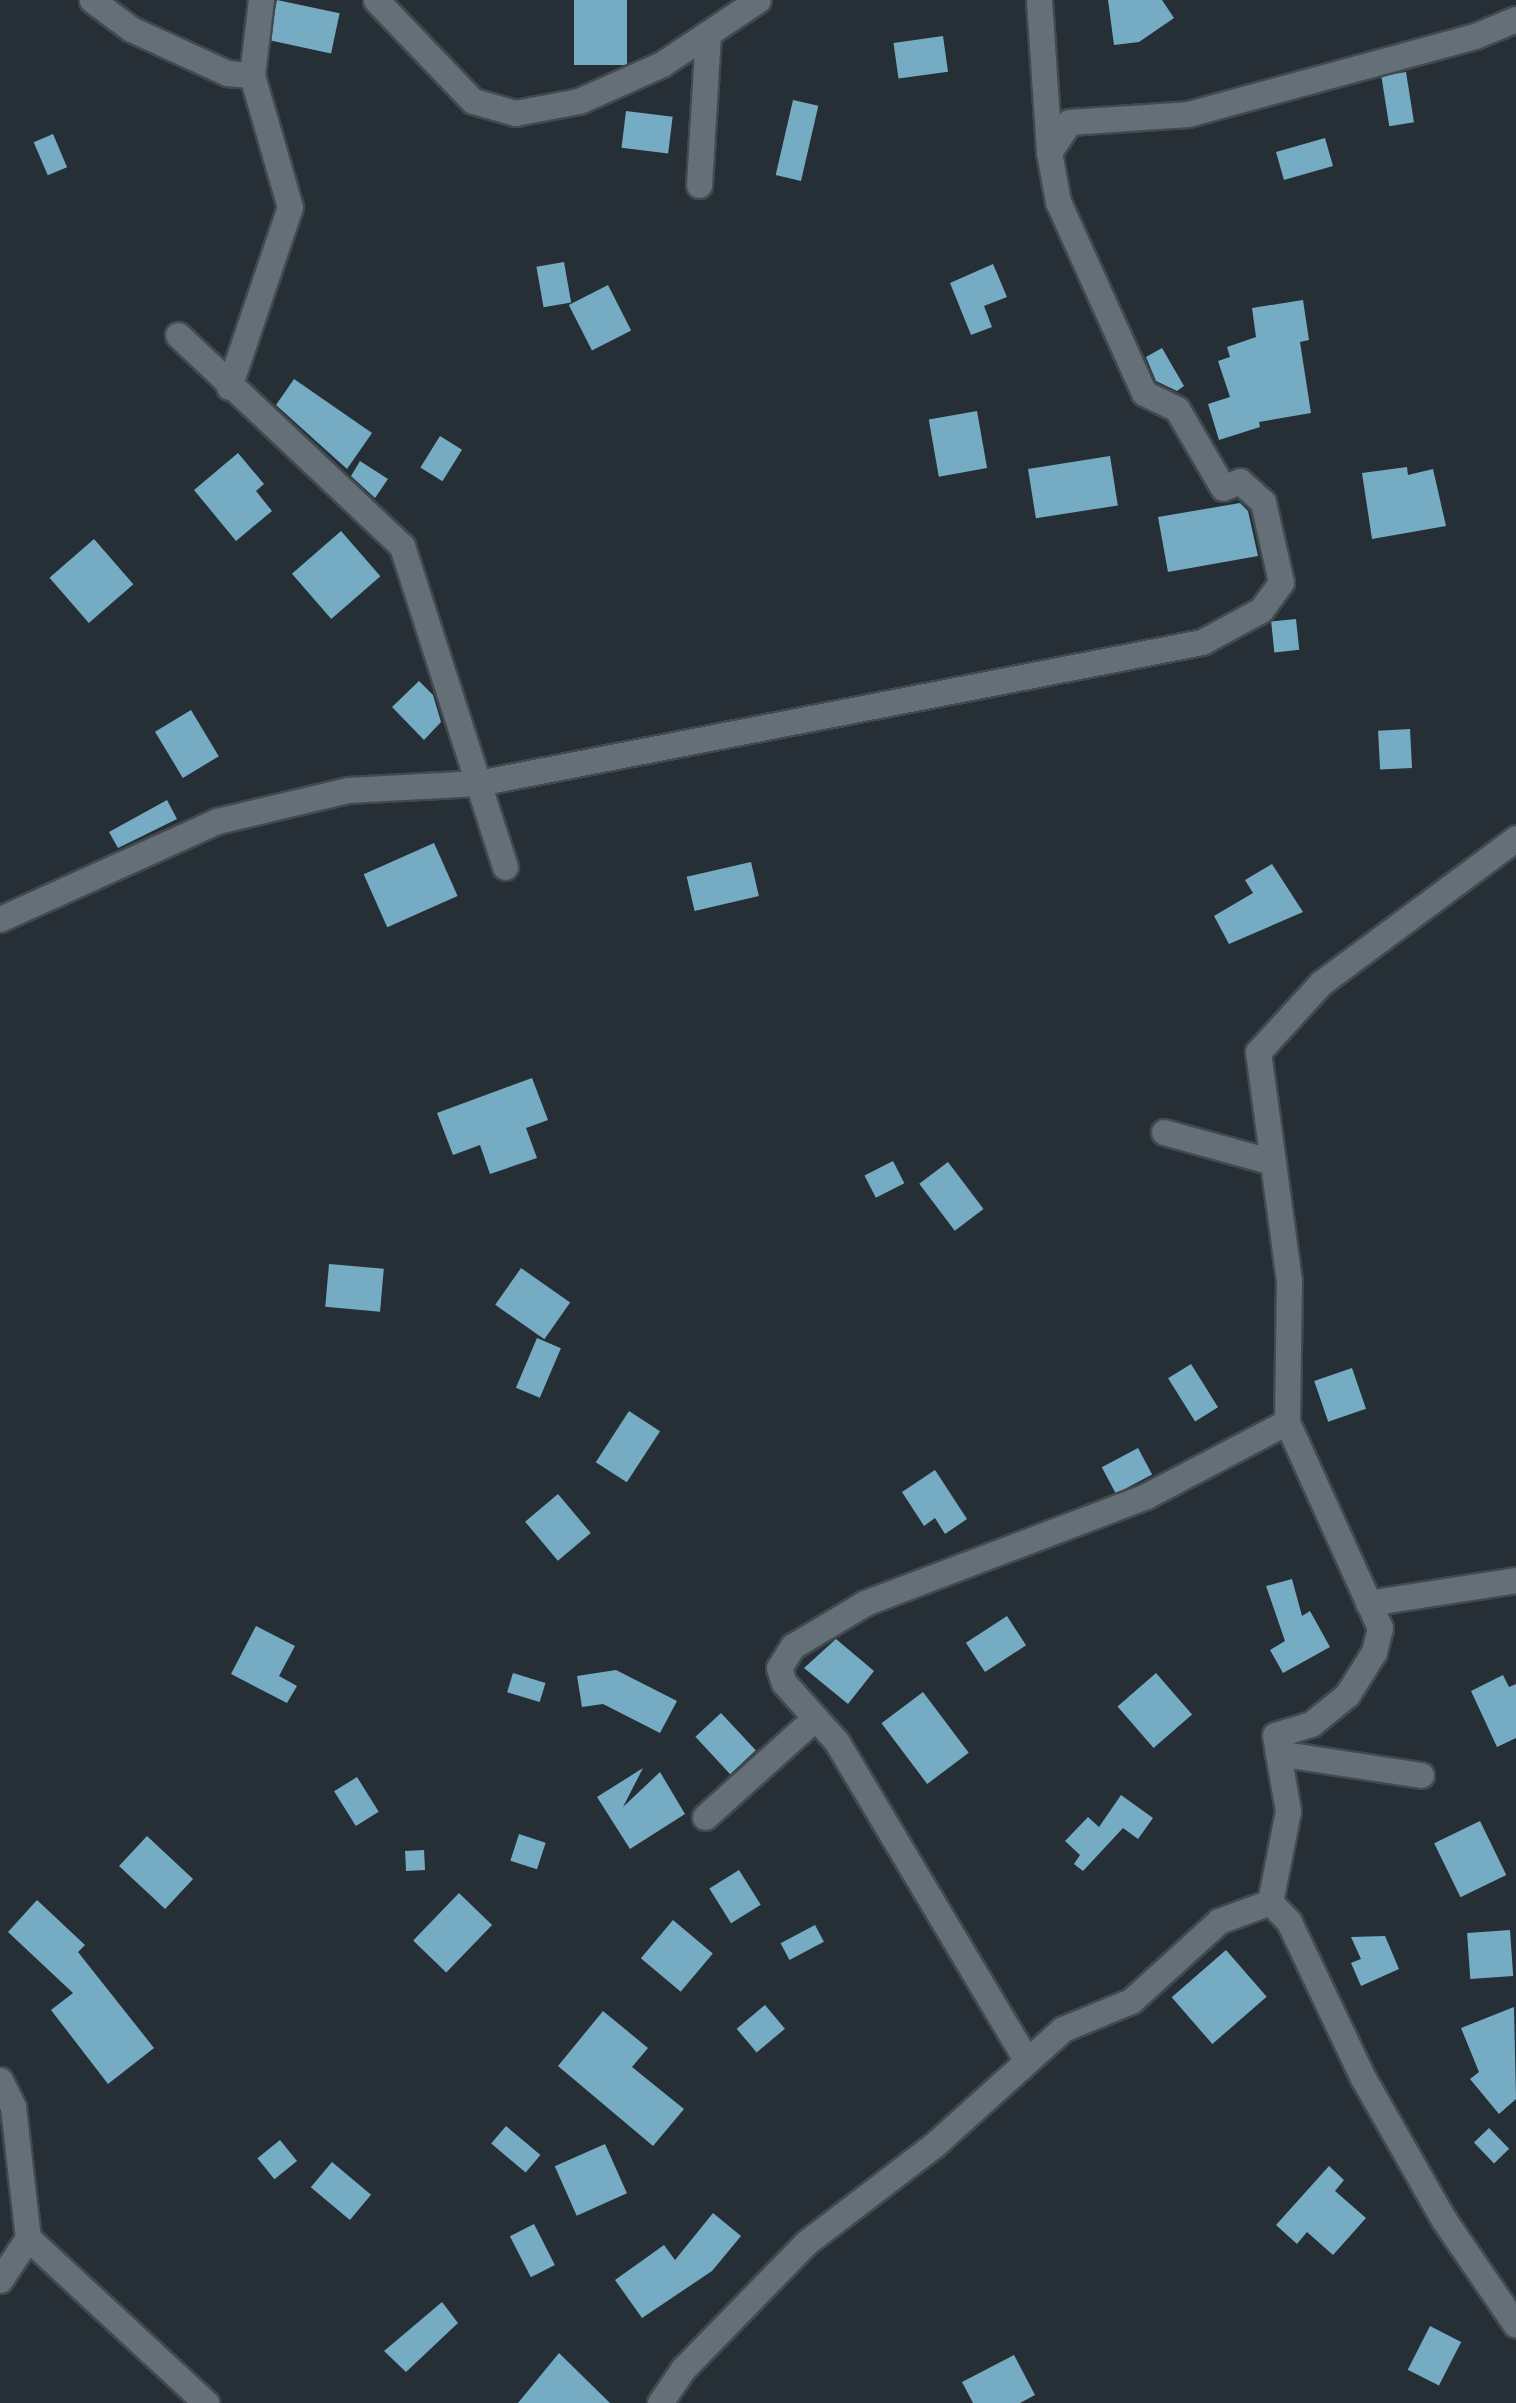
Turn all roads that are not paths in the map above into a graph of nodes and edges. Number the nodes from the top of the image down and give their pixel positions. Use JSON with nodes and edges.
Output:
{"nodes":[{"id":1,"x":92,"y":0,"type":"edge"},
{"id":2,"x":262,"y":0,"type":"edge"},
{"id":3,"x":376,"y":0,"type":"edge"},
{"id":4,"x":758,"y":0,"type":"edge"},
{"id":5,"x":1039,"y":0,"type":"edge"},
{"id":6,"x":1516,"y":19,"type":"edge"},
{"id":7,"x":708,"y":34,"type":"junction"},
{"id":8,"x":252,"y":74,"type":"junction"},
{"id":9,"x":1049,"y":152,"type":"junction"},
{"id":10,"x":699,"y":185,"type":"dead end"},
{"id":11,"x":178,"y":335,"type":"dead end"},
{"id":12,"x":229,"y":388,"type":"junction"},
{"id":13,"x":478,"y":783,"type":"junction"},
{"id":14,"x":1516,"y":838,"type":"edge"},
{"id":15,"x":505,"y":867,"type":"dead end"},
{"id":16,"x":0,"y":919,"type":"edge"},
{"id":17,"x":1164,"y":1132,"type":"dead end"},
{"id":18,"x":1273,"y":1162,"type":"junction"},
{"id":19,"x":1287,"y":1422,"type":"junction"},
{"id":20,"x":1516,"y":1580,"type":"edge"},
{"id":21,"x":1368,"y":1603,"type":"junction"},
{"id":22,"x":815,"y":1718,"type":"junction"},
{"id":23,"x":1278,"y":1752,"type":"junction"},
{"id":24,"x":1421,"y":1774,"type":"dead end"},
{"id":25,"x":705,"y":1817,"type":"dead end"},
{"id":26,"x":1270,"y":1902,"type":"junction"},
{"id":27,"x":1028,"y":2060,"type":"junction"},
{"id":28,"x":0,"y":2080,"type":"edge"},
{"id":29,"x":28,"y":2238,"type":"junction"},
{"id":30,"x":0,"y":2280,"type":"edge"},
{"id":31,"x":1516,"y":2326,"type":"edge"},
{"id":32,"x":206,"y":2403,"type":"edge"},
{"id":33,"x":660,"y":2403,"type":"edge"}],
"edges":[{"from":1,"to":8,"type":"street"},
{"from":2,"to":8,"type":"street"},
{"from":3,"to":7,"type":"street"},
{"from":4,"to":7,"type":"street"},
{"from":5,"to":9,"type":"street"},
{"from":6,"to":9,"type":"street"},
{"from":7,"to":10,"type":"street"},
{"from":8,"to":12,"type":"street"},
{"from":9,"to":13,"type":"street"},
{"from":11,"to":12,"type":"street"},
{"from":12,"to":13,"type":"street"},
{"from":13,"to":15,"type":"street"},
{"from":13,"to":16,"type":"street"},
{"from":14,"to":18,"type":"street"},
{"from":17,"to":18,"type":"street"},
{"from":18,"to":19,"type":"street"},
{"from":19,"to":21,"type":"street"},
{"from":19,"to":22,"type":"street"},
{"from":20,"to":21,"type":"street"},
{"from":21,"to":23,"type":"street"},
{"from":22,"to":25,"type":"street"},
{"from":22,"to":27,"type":"street"},
{"from":23,"to":24,"type":"street"},
{"from":23,"to":26,"type":"street"},
{"from":26,"to":27,"type":"street"},
{"from":26,"to":31,"type":"street"},
{"from":27,"to":33,"type":"street"},
{"from":28,"to":29,"type":"street"},
{"from":29,"to":30,"type":"street"},
{"from":29,"to":32,"type":"street"}]}
